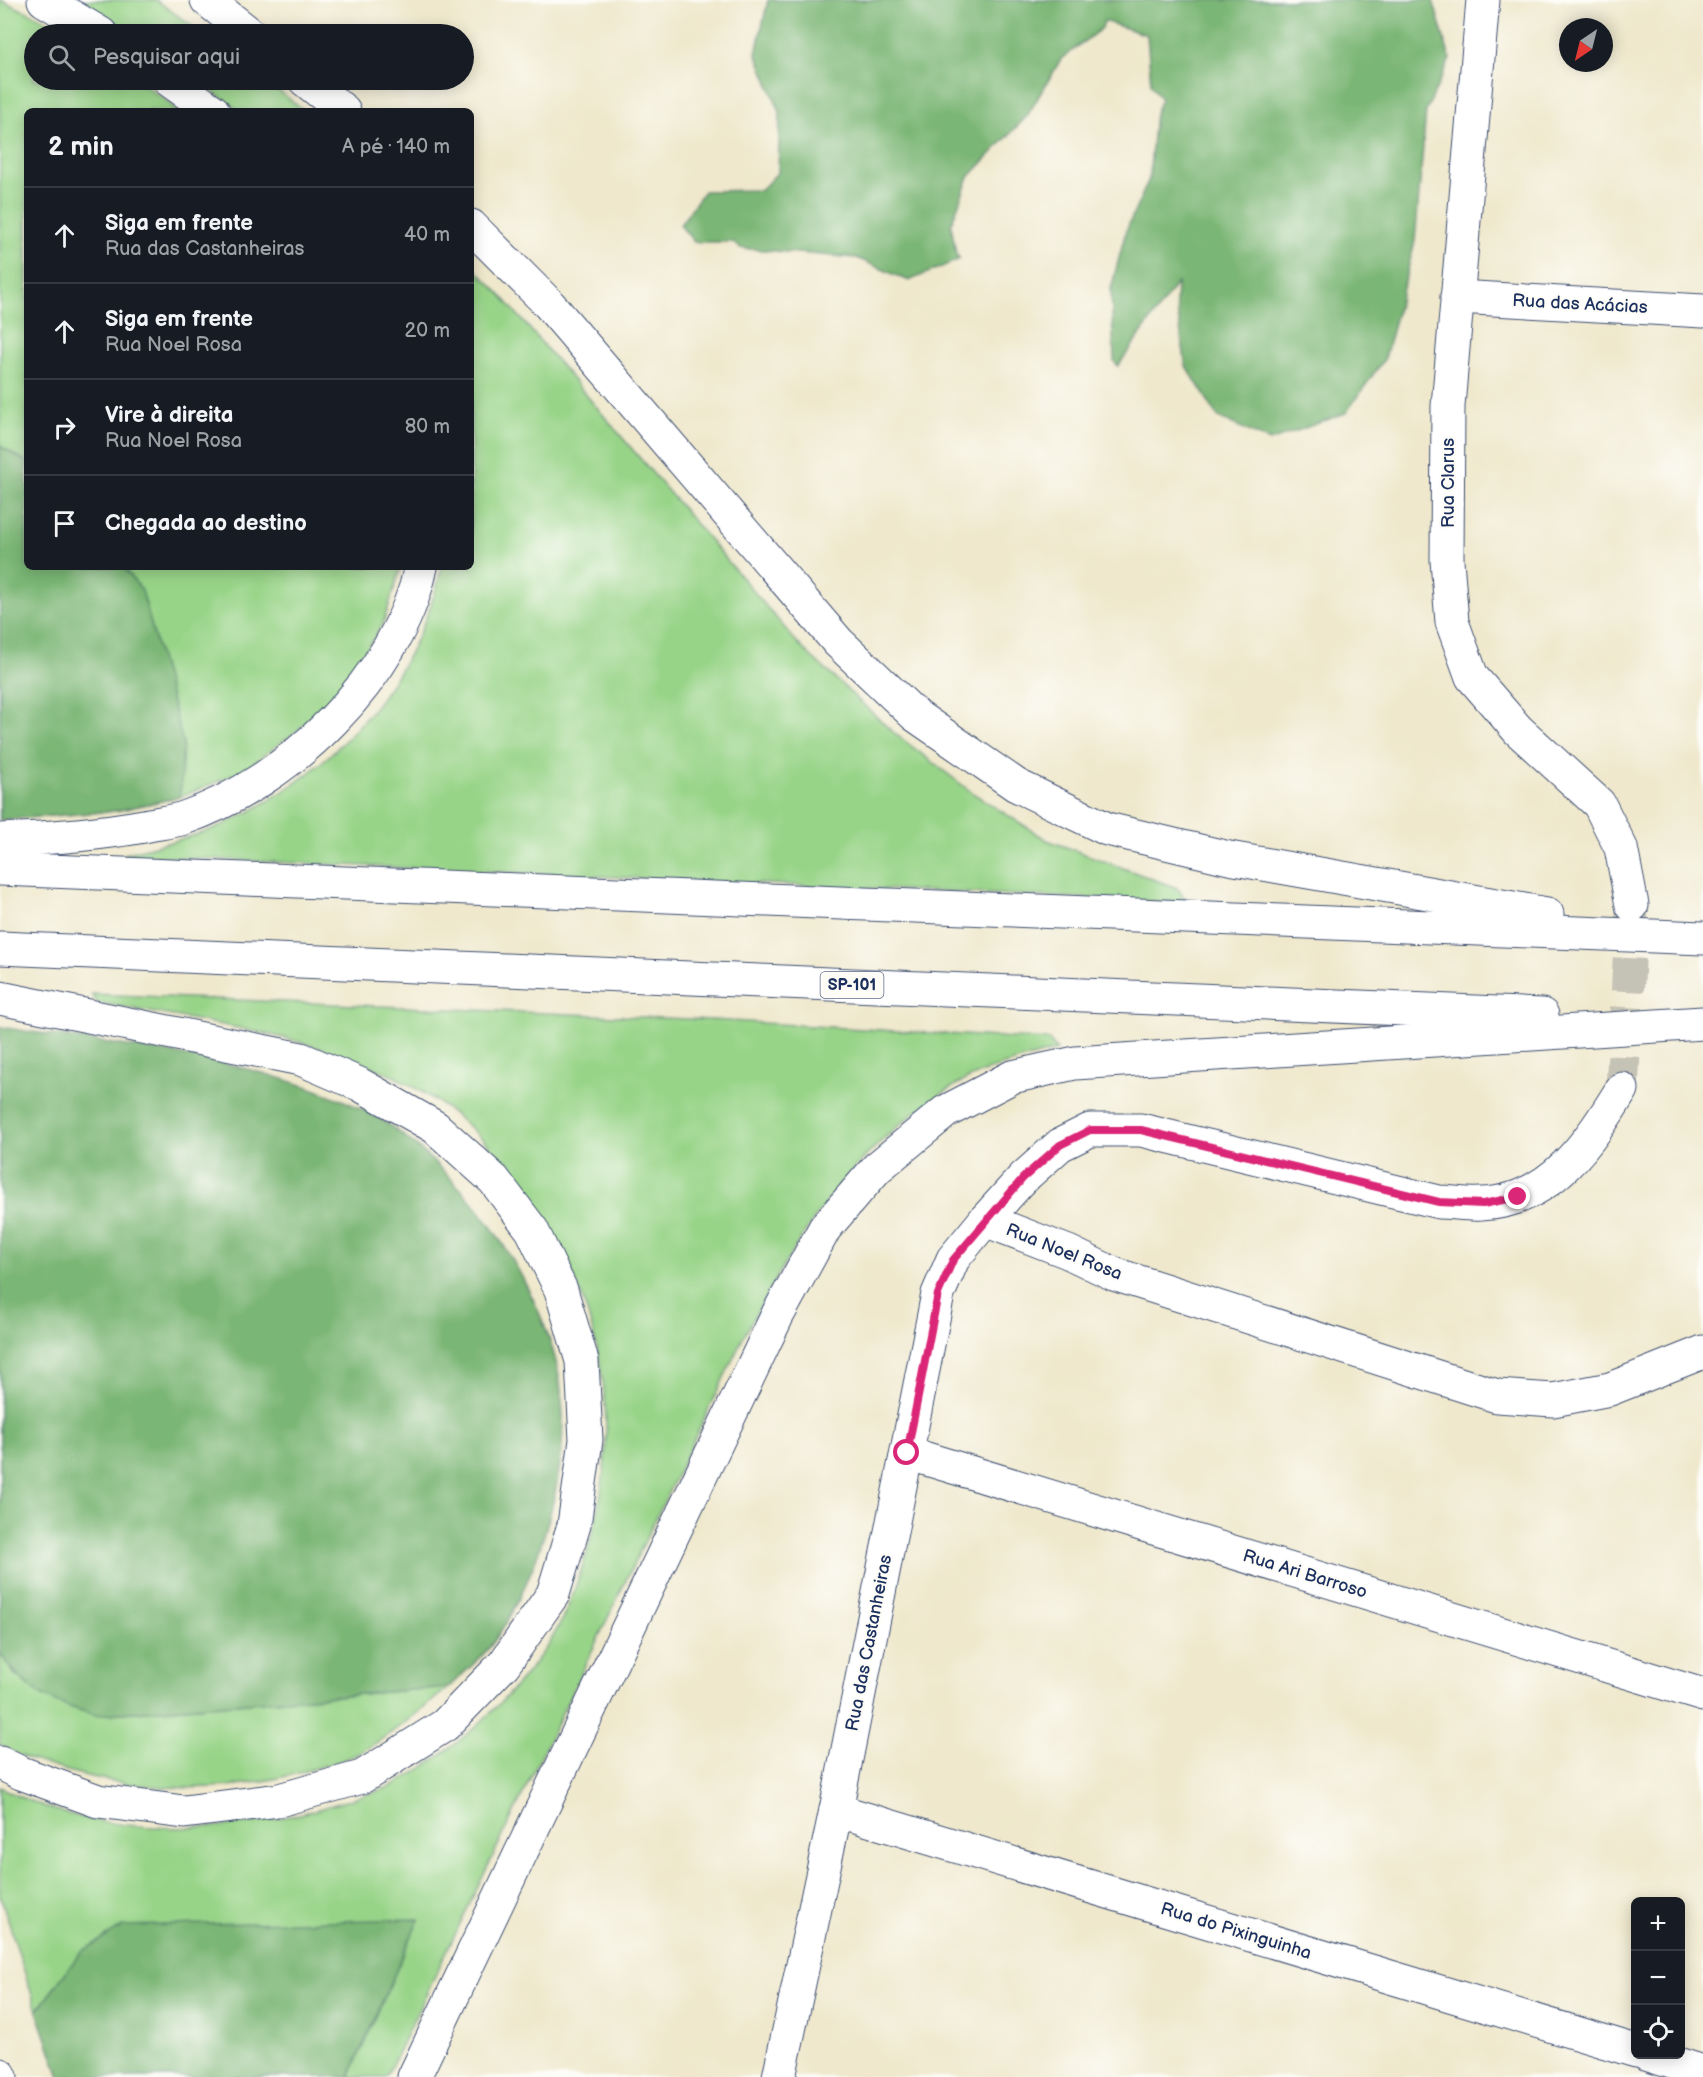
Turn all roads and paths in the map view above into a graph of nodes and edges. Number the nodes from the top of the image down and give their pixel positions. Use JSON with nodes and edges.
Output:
{"nodes":[{"id":1,"x":44,"y":0,"type":"edge"},
{"id":2,"x":207,"y":0,"type":"edge"},
{"id":3,"x":1482,"y":0,"type":"edge"},
{"id":4,"x":84,"y":24,"type":"edge"},
{"id":5,"x":237,"y":24,"type":"edge"},
{"id":6,"x":183,"y":90,"type":"edge"},
{"id":7,"x":318,"y":90,"type":"edge"},
{"id":8,"x":209,"y":108,"type":"edge"},
{"id":9,"x":340,"y":108,"type":"edge"},
{"id":10,"x":474,"y":229,"type":"edge"},
{"id":11,"x":1457,"y":297,"type":"junction"},
{"id":12,"x":1703,"y":311,"type":"edge"},
{"id":13,"x":420,"y":570,"type":"edge"},
{"id":14,"x":0,"y":840,"type":"edge"},
{"id":15,"x":0,"y":869,"type":"edge"},
{"id":16,"x":1632,"y":905,"type":"tunnel mouth"},
{"id":17,"x":1689,"y":937,"type":"edge"},
{"id":18,"x":0,"y":948,"type":"edge"},
{"id":19,"x":0,"y":998,"type":"edge"},
{"id":20,"x":1703,"y":1023,"type":"edge"},
{"id":21,"x":1622,"y":1089,"type":"tunnel mouth"},
{"id":22,"x":985,"y":1220,"type":"junction"},
{"id":23,"x":1703,"y":1352,"type":"edge"},
{"id":24,"x":907,"y":1453,"type":"junction"},
{"id":25,"x":1703,"y":1695,"type":"edge"},
{"id":26,"x":0,"y":1763,"type":"edge"},
{"id":27,"x":836,"y":1810,"type":"junction"},
{"id":28,"x":1631,"y":2050,"type":"edge"},
{"id":29,"x":1659,"y":2059,"type":"edge"},
{"id":30,"x":1703,"y":2072,"type":"edge"},
{"id":31,"x":414,"y":2077,"type":"edge"},
{"id":32,"x":779,"y":2077,"type":"edge"}],
"edges":[{"from":1,"to":4,"type":"main road"},
{"from":2,"to":5,"type":"main road"},
{"from":3,"to":11,"type":"main road","name":"Rua Clarus"},
{"from":6,"to":8,"type":"main road"},
{"from":7,"to":9,"type":"main road"},
{"from":10,"to":17,"type":"main road"},
{"from":11,"to":12,"type":"main road","name":"Rua das Acácias"},
{"from":11,"to":16,"type":"main road","name":"Rua Clarus"},
{"from":13,"to":14,"type":"main road"},
{"from":15,"to":17,"type":"main road"},
{"from":18,"to":20,"type":"main road","number":"SP-101"},
{"from":19,"to":26,"type":"main road"},
{"from":20,"to":31,"type":"main road"},
{"from":21,"to":22,"type":"main road","name":"Rua Noel Rosa"},
{"from":22,"to":23,"type":"main road","name":"Rua Noel Rosa"},
{"from":22,"to":24,"type":"main road","name":"Rua das Castanheiras"},
{"from":24,"to":25,"type":"main road","name":"Rua Ari Barroso"},
{"from":24,"to":27,"type":"main road","name":"Rua das Castanheiras"},
{"from":27,"to":28,"type":"main road","name":"Rua do Pixinguinha"},
{"from":27,"to":32,"type":"main road","name":"Rua das Castanheiras"},
{"from":29,"to":30,"type":"main road"}]}
